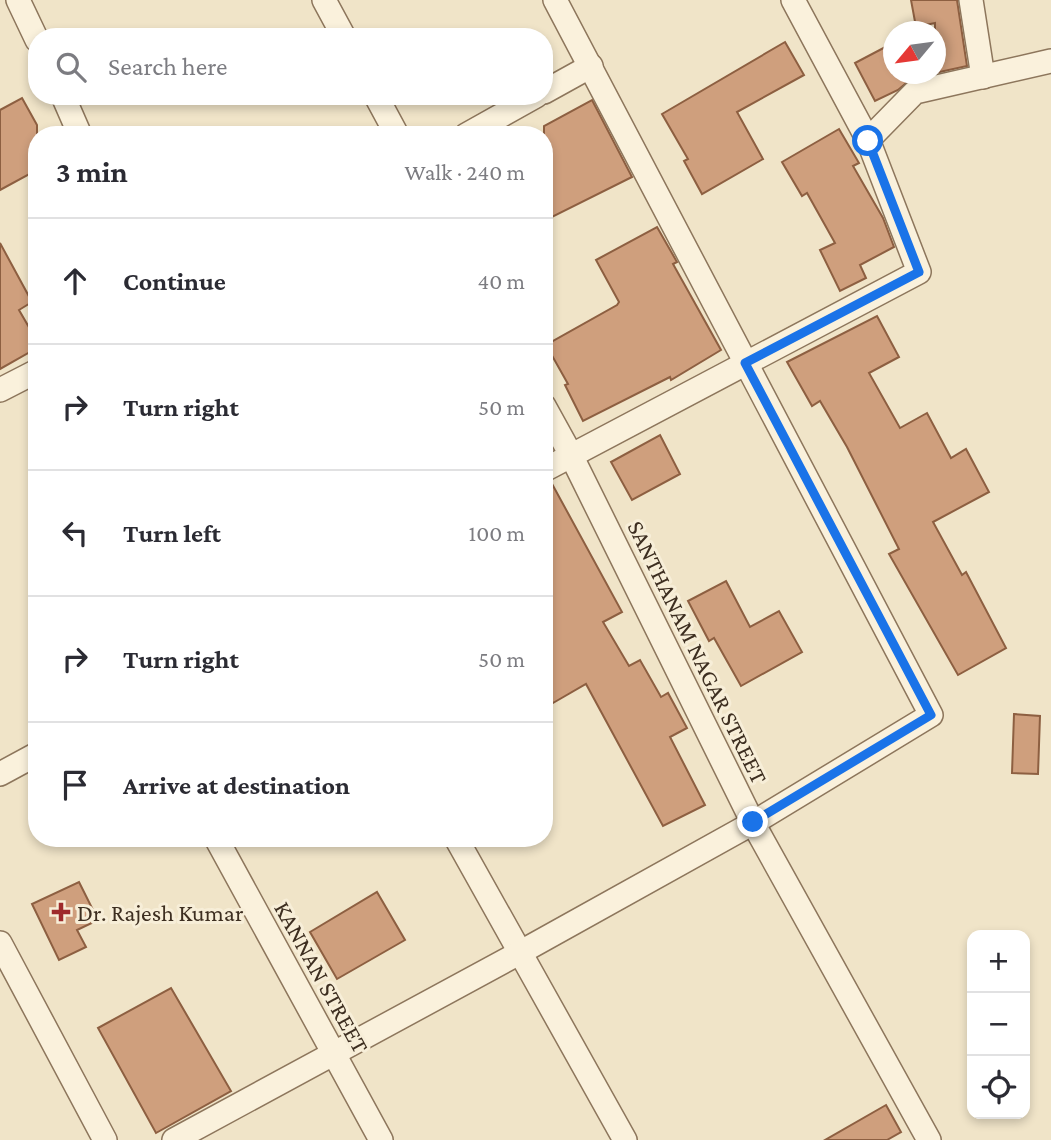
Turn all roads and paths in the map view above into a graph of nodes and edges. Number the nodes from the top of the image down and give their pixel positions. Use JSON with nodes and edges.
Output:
{"nodes":[{"id":1,"x":18,"y":0,"type":"edge"},
{"id":2,"x":324,"y":0,"type":"edge"},
{"id":3,"x":555,"y":0,"type":"edge"},
{"id":4,"x":793,"y":0,"type":"edge"},
{"id":5,"x":971,"y":0,"type":"edge"},
{"id":6,"x":31,"y":28,"type":"edge"},
{"id":7,"x":339,"y":28,"type":"edge"},
{"id":8,"x":1051,"y":61,"type":"edge"},
{"id":9,"x":591,"y":66,"type":"junction"},
{"id":10,"x":983,"y":77,"type":"junction"},
{"id":11,"x":553,"y":87,"type":"edge"},
{"id":12,"x":67,"y":105,"type":"edge"},
{"id":13,"x":381,"y":105,"type":"edge"},
{"id":14,"x":520,"y":105,"type":"edge"},
{"id":15,"x":76,"y":126,"type":"edge"},
{"id":16,"x":392,"y":126,"type":"edge"},
{"id":17,"x":482,"y":126,"type":"edge"},
{"id":18,"x":868,"y":141,"type":"junction"},
{"id":19,"x":745,"y":363,"type":"junction"},
{"id":20,"x":28,"y":376,"type":"edge"},
{"id":21,"x":0,"y":390,"type":"edge"},
{"id":22,"x":553,"y":422,"type":"edge"},
{"id":23,"x":571,"y":455,"type":"junction"},
{"id":24,"x":553,"y":465,"type":"edge"},
{"id":25,"x":28,"y":759,"type":"edge"},
{"id":26,"x":0,"y":774,"type":"edge"},
{"id":27,"x":753,"y":822,"type":"junction"},
{"id":28,"x":221,"y":847,"type":"edge"},
{"id":29,"x":461,"y":847,"type":"edge"},
{"id":30,"x":0,"y":943,"type":"edge"},
{"id":31,"x":521,"y":952,"type":"junction"},
{"id":32,"x":334,"y":1054,"type":"junction"},
{"id":33,"x":105,"y":1140,"type":"edge"},
{"id":34,"x":174,"y":1140,"type":"edge"},
{"id":35,"x":381,"y":1140,"type":"edge"},
{"id":36,"x":625,"y":1140,"type":"edge"},
{"id":37,"x":929,"y":1140,"type":"edge"}],
"edges":[{"from":1,"to":6,"type":"street"},
{"from":2,"to":7,"type":"street"},
{"from":3,"to":9,"type":"street"},
{"from":4,"to":18,"type":"street"},
{"from":5,"to":10,"type":"street"},
{"from":8,"to":10,"type":"street"},
{"from":9,"to":11,"type":"street"},
{"from":9,"to":19,"type":"street"},
{"from":10,"to":18,"type":"street"},
{"from":12,"to":15,"type":"street"},
{"from":13,"to":16,"type":"street"},
{"from":14,"to":17,"type":"street"},
{"from":18,"to":19,"type":"street"},
{"from":19,"to":23,"type":"street"},
{"from":19,"to":27,"type":"street"},
{"from":20,"to":21,"type":"street"},
{"from":22,"to":23,"type":"street","name":"SANTHANAM NAGAR STREET"},
{"from":23,"to":24,"type":"street"},
{"from":23,"to":27,"type":"street","name":"SANTHANAM NAGAR STREET"},
{"from":25,"to":26,"type":"street"},
{"from":27,"to":31,"type":"street"},
{"from":27,"to":37,"type":"street","name":"SANTHANAM NAGAR STREET"},
{"from":28,"to":32,"type":"street","name":"KANNAN STREET"},
{"from":29,"to":31,"type":"street"},
{"from":30,"to":33,"type":"street"},
{"from":31,"to":32,"type":"street"},
{"from":31,"to":36,"type":"street"},
{"from":32,"to":34,"type":"street"},
{"from":32,"to":35,"type":"street","name":"KANNAN STREET"}]}
